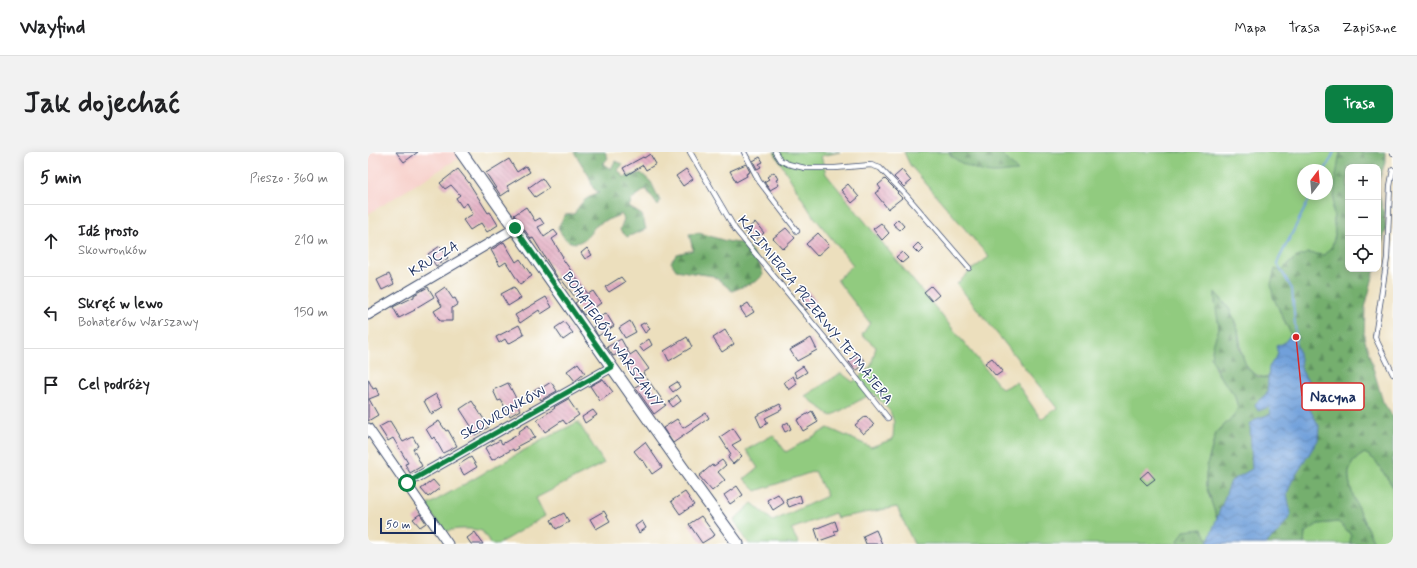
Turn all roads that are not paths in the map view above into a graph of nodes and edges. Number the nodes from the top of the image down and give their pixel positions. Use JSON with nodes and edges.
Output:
{"nodes":[{"id":1,"x":461,"y":152,"type":"edge"},
{"id":2,"x":690,"y":152,"type":"edge"},
{"id":3,"x":744,"y":152,"type":"edge"},
{"id":4,"x":775,"y":152,"type":"edge"},
{"id":5,"x":1393,"y":170,"type":"edge"},
{"id":6,"x":515,"y":228,"type":"junction"},
{"id":7,"x":797,"y":231,"type":"dead end"},
{"id":8,"x":969,"y":268,"type":"dead end"},
{"id":9,"x":368,"y":315,"type":"edge"},
{"id":10,"x":612,"y":367,"type":"junction"},
{"id":11,"x":1393,"y":374,"type":"edge"},
{"id":12,"x":888,"y":418,"type":"dead end"},
{"id":13,"x":368,"y":428,"type":"edge"},
{"id":14,"x":407,"y":483,"type":"junction"},
{"id":15,"x":448,"y":544,"type":"edge"},
{"id":16,"x":738,"y":544,"type":"edge"}],
"edges":[{"from":1,"to":6,"type":"street","name":"BOHATERÓW WARSZAWY"},
{"from":2,"to":12,"type":"lane","name":"KAZIMIERZA PRZERWY-TETMAJERA"},
{"from":3,"to":7,"type":"lane"},
{"from":4,"to":8,"type":"lane"},
{"from":5,"to":11,"type":"lane"},
{"from":6,"to":9,"type":"street","name":"KRUCZA"},
{"from":6,"to":10,"type":"street","name":"BOHATERÓW WARSZAWY"},
{"from":10,"to":14,"type":"street","name":"SKOWRONKÓW"},
{"from":10,"to":16,"type":"street","name":"BOHATERÓW WARSZAWY"},
{"from":13,"to":14,"type":"street"},
{"from":14,"to":15,"type":"street"}]}
